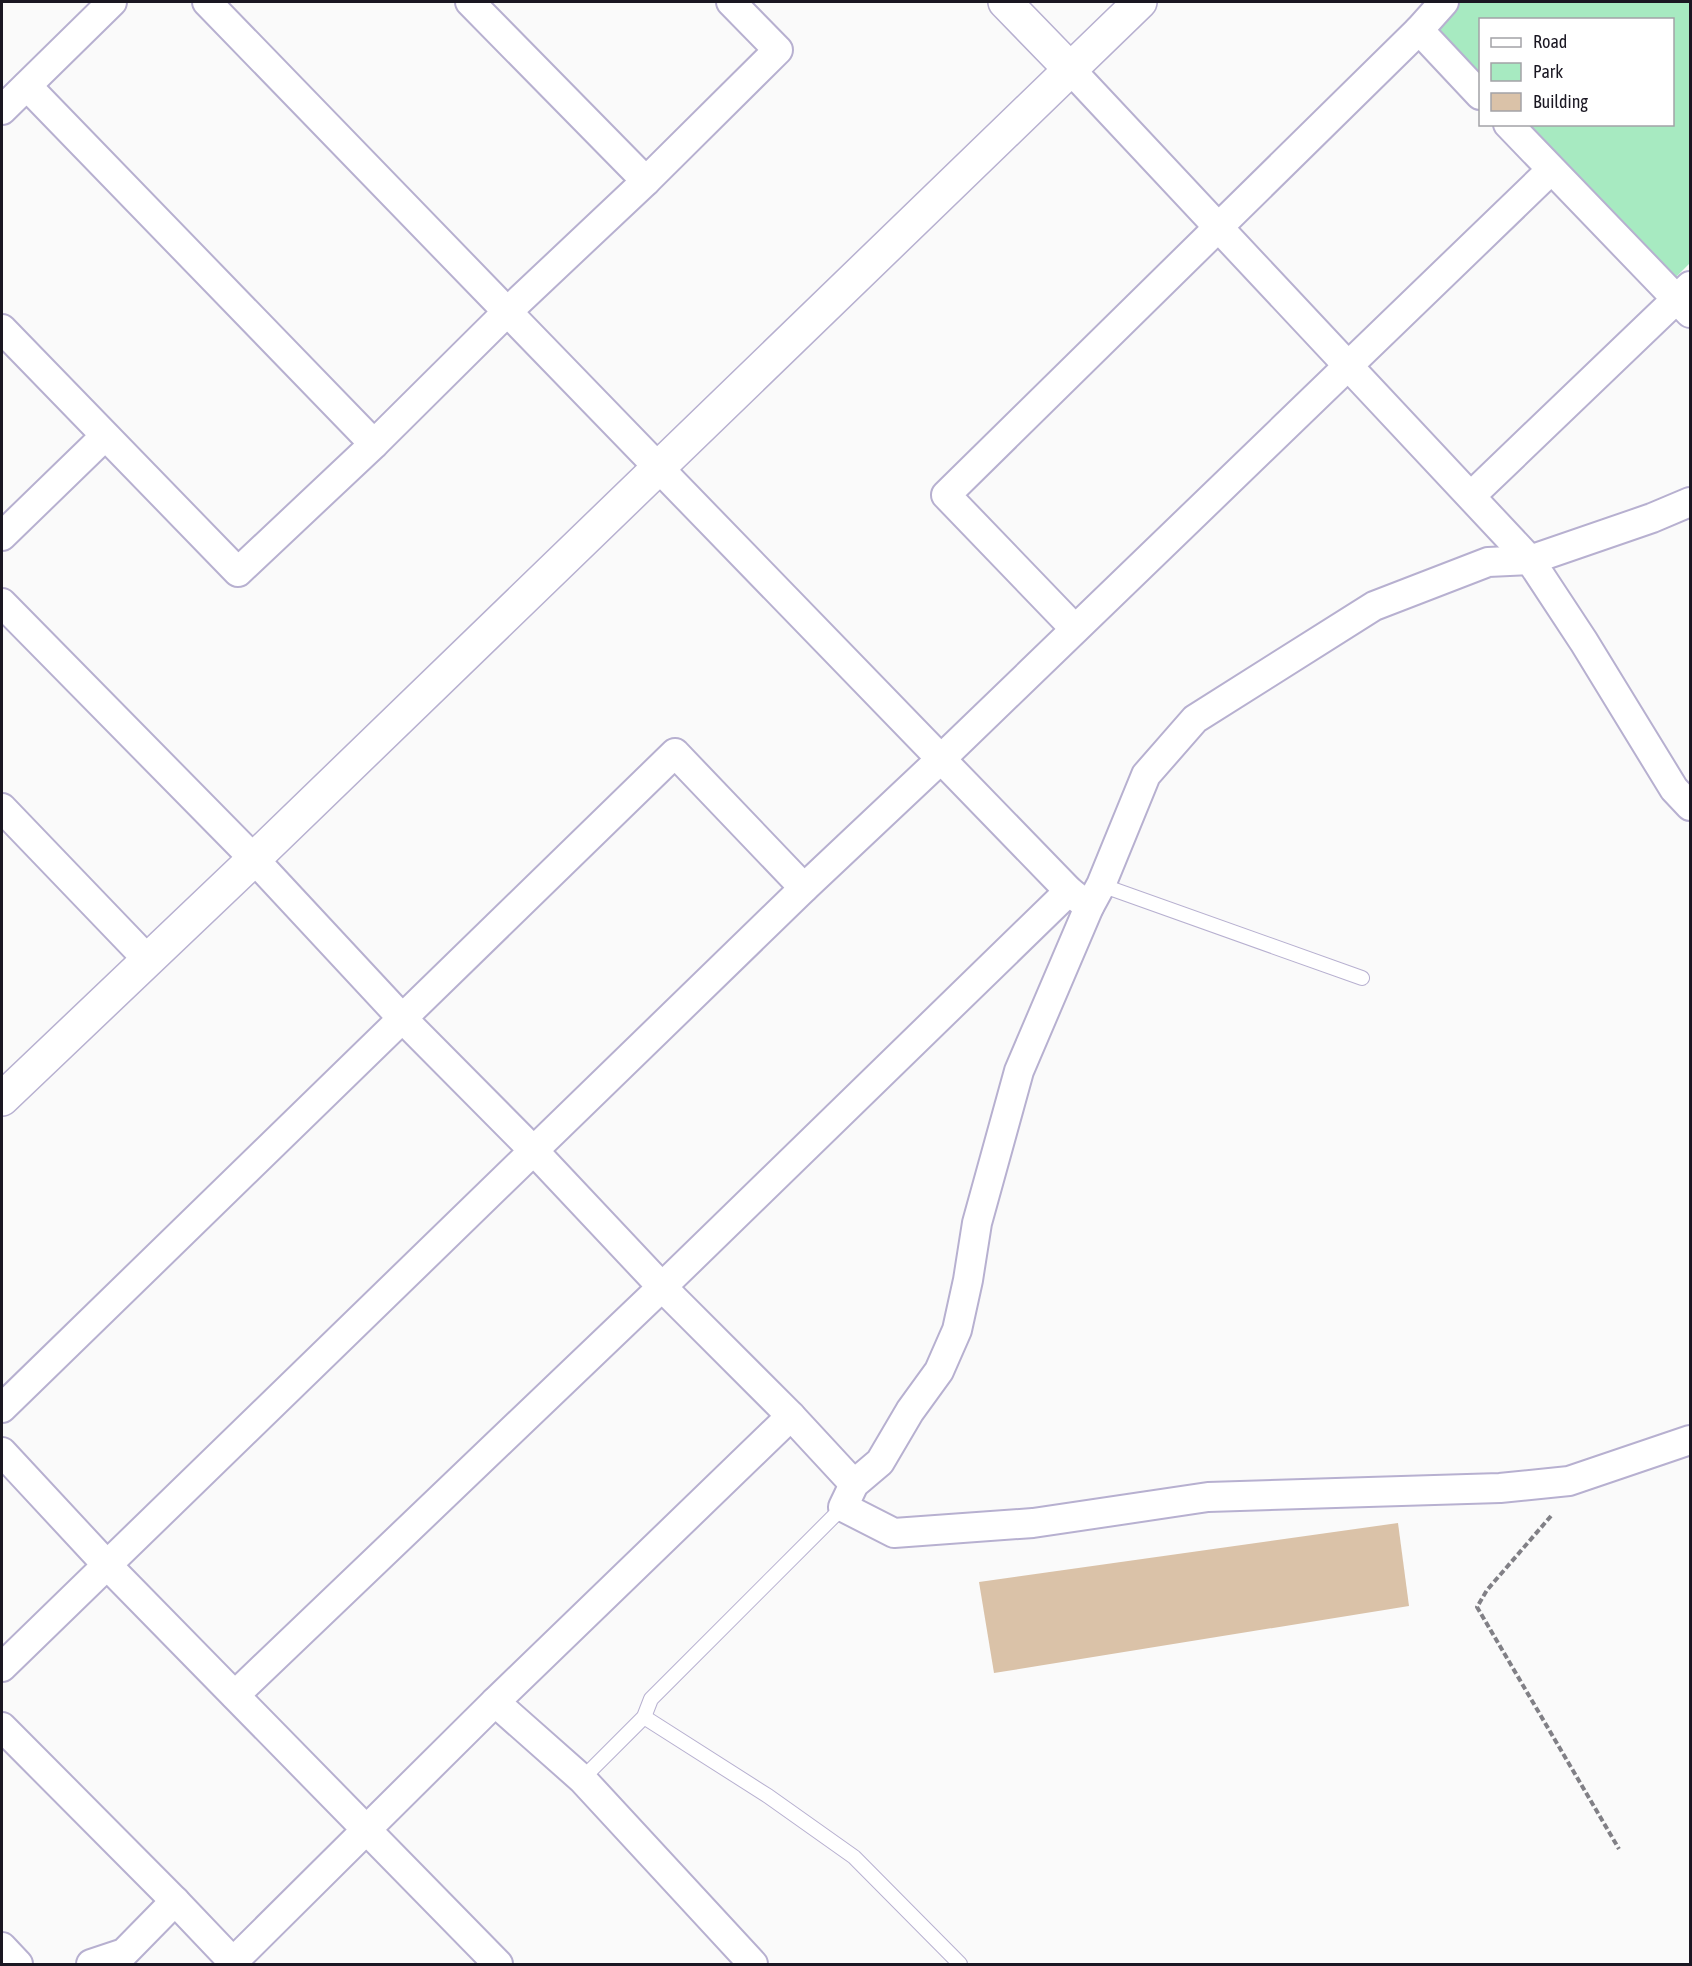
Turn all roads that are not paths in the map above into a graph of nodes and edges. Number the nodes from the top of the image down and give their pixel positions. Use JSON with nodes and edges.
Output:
{"nodes":[{"id":1,"x":112,"y":2,"type":"edge"},
{"id":2,"x":207,"y":2,"type":"edge"},
{"id":3,"x":470,"y":2,"type":"edge"},
{"id":4,"x":731,"y":2,"type":"edge"},
{"id":5,"x":1005,"y":2,"type":"edge"},
{"id":6,"x":1140,"y":2,"type":"edge"},
{"id":7,"x":1444,"y":2,"type":"edge"},
{"id":8,"x":1419,"y":30,"type":"junction"},
{"id":9,"x":1071,"y":70,"type":"junction"},
{"id":10,"x":27,"y":86,"type":"junction"},
{"id":11,"x":1479,"y":94,"type":"edge"},
{"id":12,"x":2,"y":110,"type":"edge"},
{"id":13,"x":1510,"y":126,"type":"edge"},
{"id":14,"x":1551,"y":170,"type":"junction"},
{"id":15,"x":646,"y":181,"type":"junction"},
{"id":16,"x":1218,"y":227,"type":"junction"},
{"id":17,"x":1686,"y":300,"type":"edge"},
{"id":18,"x":507,"y":312,"type":"junction"},
{"id":19,"x":2,"y":329,"type":"edge"},
{"id":20,"x":1349,"y":366,"type":"junction"},
{"id":21,"x":105,"y":436,"type":"junction"},
{"id":22,"x":374,"y":444,"type":"junction"},
{"id":23,"x":657,"y":467,"type":"junction"},
{"id":24,"x":1471,"y":496,"type":"junction"},
{"id":25,"x":1690,"y":502,"type":"edge"},
{"id":26,"x":2,"y":536,"type":"edge"},
{"id":27,"x":1530,"y":560,"type":"junction"},
{"id":28,"x":2,"y":603,"type":"edge"},
{"id":29,"x":1076,"y":629,"type":"junction"},
{"id":30,"x":942,"y":758,"type":"junction"},
{"id":31,"x":1690,"y":806,"type":"edge"},
{"id":32,"x":2,"y":808,"type":"edge"},
{"id":33,"x":254,"y":859,"type":"junction"},
{"id":34,"x":804,"y":888,"type":"junction"},
{"id":35,"x":1087,"y":894,"type":"junction"},
{"id":36,"x":148,"y":960,"type":"junction"},
{"id":37,"x":1362,"y":978,"type":"dead end"},
{"id":38,"x":401,"y":1017,"type":"junction"},
{"id":39,"x":2,"y":1099,"type":"edge"},
{"id":40,"x":534,"y":1151,"type":"junction"},
{"id":41,"x":662,"y":1287,"type":"junction"},
{"id":42,"x":2,"y":1408,"type":"edge"},
{"id":43,"x":791,"y":1416,"type":"junction"},
{"id":44,"x":1690,"y":1440,"type":"edge"},
{"id":45,"x":2,"y":1452,"type":"edge"},
{"id":46,"x":849,"y":1495,"type":"junction"},
{"id":47,"x":107,"y":1565,"type":"junction"},
{"id":48,"x":2,"y":1667,"type":"edge"},
{"id":49,"x":235,"y":1695,"type":"junction"},
{"id":50,"x":495,"y":1702,"type":"junction"},
{"id":51,"x":644,"y":1717,"type":"junction"},
{"id":52,"x":2,"y":1727,"type":"edge"},
{"id":53,"x":582,"y":1779,"type":"junction"},
{"id":54,"x":366,"y":1829,"type":"junction"},
{"id":55,"x":176,"y":1901,"type":"junction"},
{"id":56,"x":2,"y":1947,"type":"edge"},
{"id":57,"x":234,"y":1963,"type":"edge"},
{"id":58,"x":18,"y":1965,"type":"edge"},
{"id":59,"x":91,"y":1965,"type":"edge"},
{"id":60,"x":498,"y":1965,"type":"edge"},
{"id":61,"x":753,"y":1965,"type":"edge"},
{"id":62,"x":960,"y":1965,"type":"edge"}],
"edges":[{"from":1,"to":10,"type":"street"},
{"from":2,"to":18,"type":"street"},
{"from":3,"to":15,"type":"street"},
{"from":4,"to":15,"type":"street"},
{"from":5,"to":9,"type":"street"},
{"from":6,"to":9,"type":"street"},
{"from":7,"to":8,"type":"street"},
{"from":8,"to":11,"type":"street"},
{"from":8,"to":16,"type":"street"},
{"from":9,"to":16,"type":"street"},
{"from":9,"to":23,"type":"street"},
{"from":10,"to":12,"type":"street"},
{"from":10,"to":22,"type":"street"},
{"from":13,"to":14,"type":"street"},
{"from":14,"to":17,"type":"street"},
{"from":14,"to":20,"type":"street"},
{"from":15,"to":18,"type":"street"},
{"from":16,"to":20,"type":"street"},
{"from":16,"to":29,"type":"street"},
{"from":17,"to":24,"type":"street"},
{"from":18,"to":22,"type":"street"},
{"from":18,"to":23,"type":"street"},
{"from":19,"to":21,"type":"street"},
{"from":20,"to":24,"type":"street"},
{"from":20,"to":29,"type":"street"},
{"from":21,"to":22,"type":"street"},
{"from":21,"to":26,"type":"street"},
{"from":23,"to":30,"type":"street"},
{"from":23,"to":33,"type":"street"},
{"from":24,"to":27,"type":"street"},
{"from":25,"to":27,"type":"street"},
{"from":27,"to":31,"type":"street"},
{"from":27,"to":35,"type":"street"},
{"from":28,"to":33,"type":"street"},
{"from":29,"to":30,"type":"street"},
{"from":30,"to":34,"type":"street"},
{"from":30,"to":35,"type":"street"},
{"from":32,"to":36,"type":"street"},
{"from":33,"to":36,"type":"street"},
{"from":33,"to":38,"type":"street"},
{"from":34,"to":38,"type":"street"},
{"from":34,"to":40,"type":"street"},
{"from":35,"to":37,"type":"lane"},
{"from":35,"to":41,"type":"street"},
{"from":35,"to":46,"type":"street"},
{"from":36,"to":39,"type":"street"},
{"from":38,"to":40,"type":"street"},
{"from":38,"to":42,"type":"street"},
{"from":40,"to":41,"type":"street"},
{"from":40,"to":47,"type":"street"},
{"from":41,"to":43,"type":"street"},
{"from":41,"to":49,"type":"street"},
{"from":43,"to":46,"type":"street"},
{"from":43,"to":50,"type":"street"},
{"from":44,"to":46,"type":"street"},
{"from":45,"to":47,"type":"street"},
{"from":46,"to":51,"type":"lane"},
{"from":47,"to":48,"type":"street"},
{"from":47,"to":49,"type":"street"},
{"from":49,"to":54,"type":"street"},
{"from":50,"to":53,"type":"street"},
{"from":50,"to":54,"type":"street"},
{"from":51,"to":53,"type":"lane"},
{"from":51,"to":62,"type":"lane"},
{"from":52,"to":55,"type":"street"},
{"from":53,"to":61,"type":"street"},
{"from":54,"to":57,"type":"street"},
{"from":54,"to":60,"type":"street"},
{"from":55,"to":57,"type":"street"},
{"from":55,"to":59,"type":"street"},
{"from":56,"to":58,"type":"street"}]}
